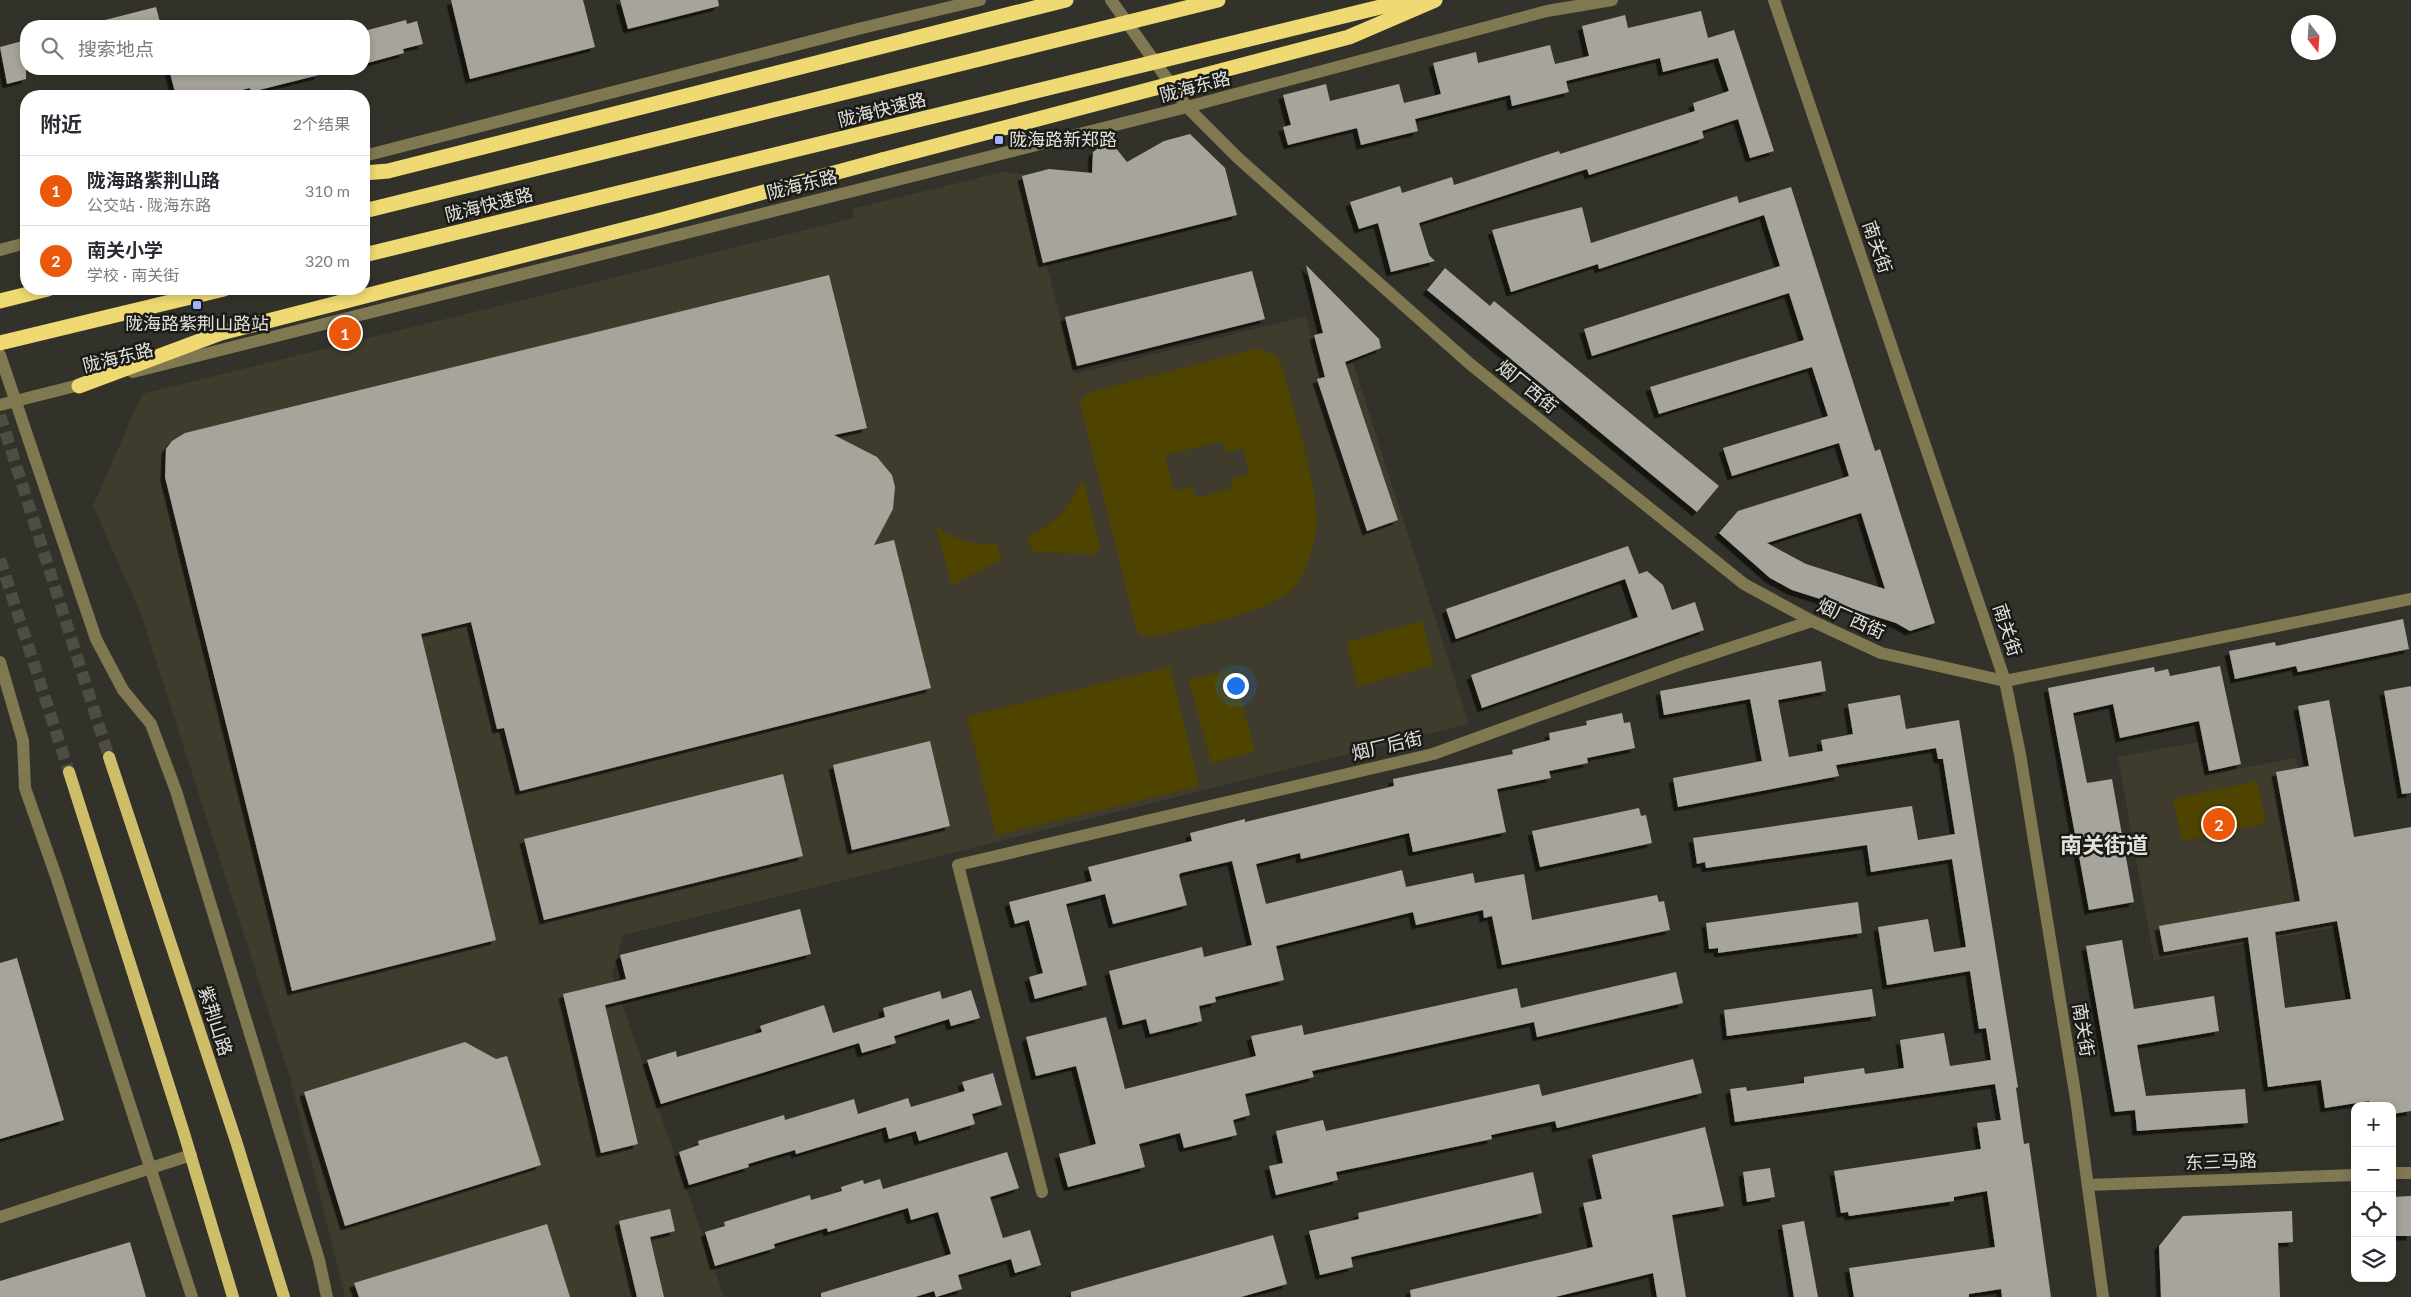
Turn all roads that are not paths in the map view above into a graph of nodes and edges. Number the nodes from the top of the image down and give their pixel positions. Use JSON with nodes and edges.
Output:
{"nodes":[{"id":1,"x":980,"y":0,"type":"edge"},
{"id":2,"x":1066,"y":0,"type":"edge"},
{"id":3,"x":1111,"y":0,"type":"edge"},
{"id":4,"x":1218,"y":0,"type":"edge"},
{"id":5,"x":1409,"y":0,"type":"edge"},
{"id":6,"x":1435,"y":0,"type":"edge"},
{"id":7,"x":1612,"y":0,"type":"edge"},
{"id":8,"x":1774,"y":0,"type":"edge"},
{"id":9,"x":1186,"y":107,"type":"junction"},
{"id":10,"x":370,"y":154,"type":"edge"},
{"id":11,"x":370,"y":172,"type":"edge"},
{"id":12,"x":370,"y":210,"type":"edge"},
{"id":13,"x":20,"y":245,"type":"edge"},
{"id":14,"x":0,"y":250,"type":"edge"},
{"id":15,"x":370,"y":254,"type":"edge"},
{"id":16,"x":22,"y":295,"type":"edge"},
{"id":17,"x":199,"y":295,"type":"edge"},
{"id":18,"x":369,"y":295,"type":"edge"},
{"id":19,"x":370,"y":295,"type":"edge"},
{"id":20,"x":0,"y":300,"type":"edge"},
{"id":21,"x":0,"y":343,"type":"edge"},
{"id":22,"x":0,"y":355,"type":"edge"},
{"id":23,"x":79,"y":386,"type":"junction"},
{"id":24,"x":15,"y":402,"type":"junction"},
{"id":25,"x":0,"y":405,"type":"edge"},
{"id":26,"x":2411,"y":599,"type":"edge"},
{"id":27,"x":1812,"y":621,"type":"junction"},
{"id":28,"x":0,"y":662,"type":"edge"},
{"id":29,"x":2005,"y":682,"type":"junction"},
{"id":30,"x":110,"y":756,"type":"tunnel mouth"},
{"id":31,"x":69,"y":772,"type":"tunnel mouth"},
{"id":32,"x":191,"y":1155,"type":"junction"},
{"id":33,"x":150,"y":1168,"type":"junction"},
{"id":34,"x":2411,"y":1173,"type":"edge"},
{"id":35,"x":2396,"y":1174,"type":"edge"},
{"id":36,"x":2351,"y":1175,"type":"edge"},
{"id":37,"x":2088,"y":1184,"type":"junction"},
{"id":38,"x":1042,"y":1192,"type":"dead end"},
{"id":39,"x":0,"y":1217,"type":"edge"},
{"id":40,"x":192,"y":1297,"type":"edge"},
{"id":41,"x":233,"y":1297,"type":"edge"},
{"id":42,"x":284,"y":1297,"type":"edge"},
{"id":43,"x":327,"y":1297,"type":"edge"},
{"id":44,"x":2103,"y":1297,"type":"edge"}],
"edges":[{"from":1,"to":10,"type":"street"},
{"from":2,"to":11,"type":"highway"},
{"from":3,"to":9,"type":"street","name":"烟厂西街"},
{"from":4,"to":12,"type":"highway","name":"陇海快速路","bridge":true},
{"from":5,"to":15,"type":"highway","name":"陇海快速路","bridge":true},
{"from":6,"to":19,"type":"highway","bridge":true},
{"from":7,"to":9,"type":"street","name":"陇海东路"},
{"from":8,"to":29,"type":"street","name":"南关街"},
{"from":9,"to":23,"type":"street","name":"陇海东路"},
{"from":9,"to":27,"type":"street","name":"烟厂西街"},
{"from":13,"to":14,"type":"street"},
{"from":16,"to":20,"type":"highway"},
{"from":17,"to":21,"type":"highway"},
{"from":18,"to":23,"type":"highway","bridge":true},
{"from":22,"to":24,"type":"street"},
{"from":23,"to":24,"type":"street","name":"陇海东路"},
{"from":24,"to":25,"type":"street","name":"陇海东路"},
{"from":24,"to":43,"type":"street"},
{"from":26,"to":29,"type":"street"},
{"from":27,"to":29,"type":"street","name":"烟厂西街"},
{"from":27,"to":38,"type":"street","name":"烟厂后街"},
{"from":28,"to":33,"type":"street"},
{"from":29,"to":37,"type":"street","name":"南关街"},
{"from":30,"to":42,"type":"main road","name":"紫荆山路"},
{"from":31,"to":32,"type":"main road"},
{"from":32,"to":33,"type":"street"},
{"from":32,"to":41,"type":"main road"},
{"from":33,"to":39,"type":"street"},
{"from":33,"to":40,"type":"street"},
{"from":34,"to":35,"type":"street"},
{"from":36,"to":37,"type":"street","name":"东三马路"},
{"from":37,"to":44,"type":"street","name":"南关街"}]}
